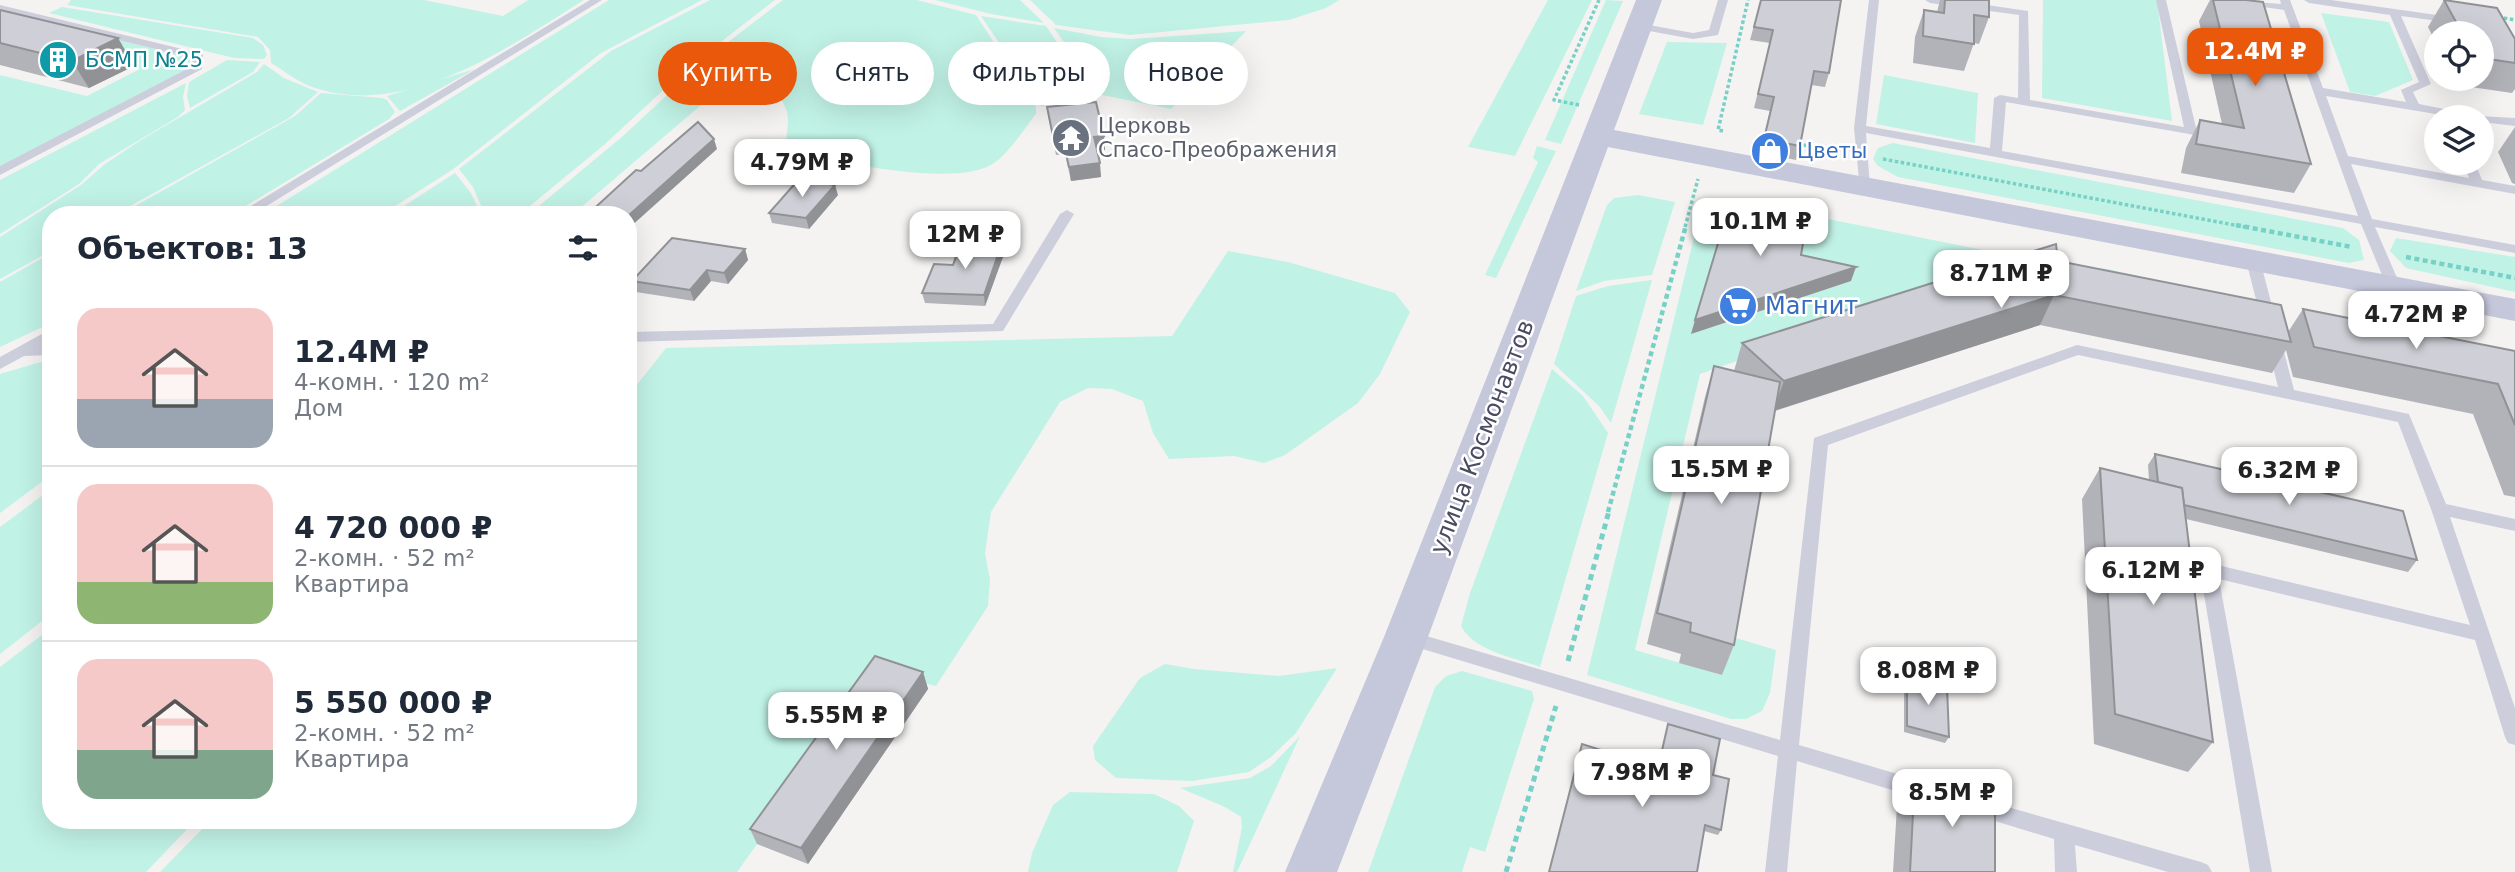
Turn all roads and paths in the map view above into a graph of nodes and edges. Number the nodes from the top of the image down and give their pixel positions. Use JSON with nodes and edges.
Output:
{"nodes":[{"id":1,"x":597,"y":0,"type":"edge"},
{"id":2,"x":1599,"y":0,"type":"edge"},
{"id":3,"x":1649,"y":0,"type":"edge"},
{"id":4,"x":1723,"y":0,"type":"edge"},
{"id":5,"x":1748,"y":0,"type":"edge"},
{"id":6,"x":1874,"y":0,"type":"edge"},
{"id":7,"x":1930,"y":0,"type":"edge"},
{"id":8,"x":2161,"y":0,"type":"edge"},
{"id":9,"x":2236,"y":0,"type":"edge"},
{"id":10,"x":2309,"y":0,"type":"edge"},
{"id":11,"x":2287,"y":4,"type":"edge"},
{"id":12,"x":0,"y":8,"type":"edge"},
{"id":13,"x":2394,"y":12,"type":"junction"},
{"id":14,"x":2461,"y":21,"type":"edge"},
{"id":15,"x":1638,"y":26,"type":"junction"},
{"id":16,"x":2319,"y":91,"type":"junction"},
{"id":17,"x":2024,"y":102,"type":"junction"},
{"id":18,"x":2414,"y":107,"type":"junction"},
{"id":19,"x":2424,"y":109,"type":"edge"},
{"id":20,"x":2494,"y":119,"type":"edge"},
{"id":21,"x":2515,"y":122,"type":"edge"},
{"id":22,"x":1600,"y":123,"type":"junction"},
{"id":23,"x":1860,"y":128,"type":"junction"},
{"id":24,"x":1731,"y":132,"type":"dead end"},
{"id":25,"x":1784,"y":141,"type":"edge"},
{"id":26,"x":1996,"y":153,"type":"junction"},
{"id":27,"x":2343,"y":159,"type":"junction"},
{"id":28,"x":0,"y":171,"type":"edge"},
{"id":29,"x":1864,"y":171,"type":"junction"},
{"id":30,"x":2474,"y":175,"type":"edge"},
{"id":31,"x":1698,"y":178,"type":"dead end"},
{"id":32,"x":2477,"y":183,"type":"junction"},
{"id":33,"x":2515,"y":190,"type":"edge"},
{"id":34,"x":258,"y":206,"type":"edge"},
{"id":35,"x":1067,"y":214,"type":"dead end"},
{"id":36,"x":2365,"y":221,"type":"junction"},
{"id":37,"x":2515,"y":249,"type":"edge"},
{"id":38,"x":2378,"y":252,"type":"junction"},
{"id":39,"x":2253,"y":260,"type":"junction"},
{"id":40,"x":2515,"y":278,"type":"edge"},
{"id":41,"x":2394,"y":287,"type":"junction"},
{"id":42,"x":2515,"y":310,"type":"edge"},
{"id":43,"x":637,"y":337,"type":"edge"},
{"id":44,"x":42,"y":338,"type":"edge"},
{"id":45,"x":42,"y":350,"type":"edge"},
{"id":46,"x":21,"y":351,"type":"junction"},
{"id":47,"x":0,"y":364,"type":"edge"},
{"id":48,"x":2287,"y":394,"type":"junction"},
{"id":49,"x":2439,"y":509,"type":"junction"},
{"id":50,"x":2515,"y":525,"type":"edge"},
{"id":51,"x":2482,"y":635,"type":"junction"},
{"id":52,"x":1406,"y":637,"type":"junction"},
{"id":53,"x":1562,"y":684,"type":"junction"},
{"id":54,"x":2515,"y":737,"type":"edge"},
{"id":55,"x":1789,"y":751,"type":"junction"},
{"id":56,"x":2064,"y":833,"type":"junction"},
{"id":57,"x":1311,"y":872,"type":"edge"},
{"id":58,"x":1506,"y":872,"type":"edge"},
{"id":59,"x":1776,"y":872,"type":"edge"},
{"id":60,"x":2066,"y":872,"type":"edge"},
{"id":61,"x":2201,"y":872,"type":"edge"},
{"id":62,"x":2261,"y":872,"type":"edge"}],
"edges":[{"from":1,"to":34,"type":"lane"},
{"from":2,"to":22,"type":"path"},
{"from":3,"to":15,"type":"main road","name":"улица Космонавтов"},
{"from":4,"to":15,"type":"lane"},
{"from":5,"to":24,"type":"path"},
{"from":6,"to":23,"type":"lane"},
{"from":7,"to":17,"type":"lane"},
{"from":8,"to":17,"type":"lane"},
{"from":9,"to":11,"type":"lane"},
{"from":10,"to":13,"type":"lane"},
{"from":11,"to":16,"type":"lane"},
{"from":12,"to":28,"type":"lane"},
{"from":13,"to":14,"type":"lane"},
{"from":13,"to":18,"type":"lane"},
{"from":15,"to":22,"type":"main road","name":"улица Космонавтов"},
{"from":16,"to":18,"type":"lane"},
{"from":16,"to":27,"type":"lane"},
{"from":17,"to":26,"type":"lane"},
{"from":18,"to":19,"type":"lane"},
{"from":20,"to":21,"type":"lane"},
{"from":22,"to":29,"type":"main road"},
{"from":22,"to":52,"type":"main road","name":"улица Космонавтов"},
{"from":23,"to":26,"type":"lane"},
{"from":23,"to":29,"type":"lane"},
{"from":25,"to":29,"type":"path"},
{"from":26,"to":36,"type":"lane"},
{"from":27,"to":32,"type":"lane"},
{"from":27,"to":36,"type":"lane"},
{"from":29,"to":38,"type":"path"},
{"from":29,"to":39,"type":"main road"},
{"from":30,"to":32,"type":"lane"},
{"from":31,"to":53,"type":"path"},
{"from":32,"to":33,"type":"lane"},
{"from":35,"to":43,"type":"lane"},
{"from":36,"to":37,"type":"lane"},
{"from":36,"to":38,"type":"lane"},
{"from":38,"to":40,"type":"path"},
{"from":38,"to":41,"type":"lane"},
{"from":39,"to":41,"type":"main road"},
{"from":39,"to":48,"type":"lane"},
{"from":41,"to":42,"type":"main road"},
{"from":44,"to":46,"type":"lane"},
{"from":45,"to":46,"type":"lane"},
{"from":46,"to":47,"type":"lane"},
{"from":48,"to":49,"type":"lane"},
{"from":48,"to":55,"type":"lane"},
{"from":49,"to":50,"type":"lane"},
{"from":49,"to":51,"type":"lane"},
{"from":51,"to":54,"type":"lane"},
{"from":51,"to":62,"type":"lane"},
{"from":52,"to":53,"type":"lane"},
{"from":52,"to":57,"type":"main road","name":"улица Космонавтов"},
{"from":53,"to":55,"type":"lane"},
{"from":53,"to":58,"type":"path"},
{"from":55,"to":56,"type":"lane"},
{"from":55,"to":59,"type":"lane"},
{"from":56,"to":60,"type":"lane"},
{"from":56,"to":61,"type":"lane"}]}
